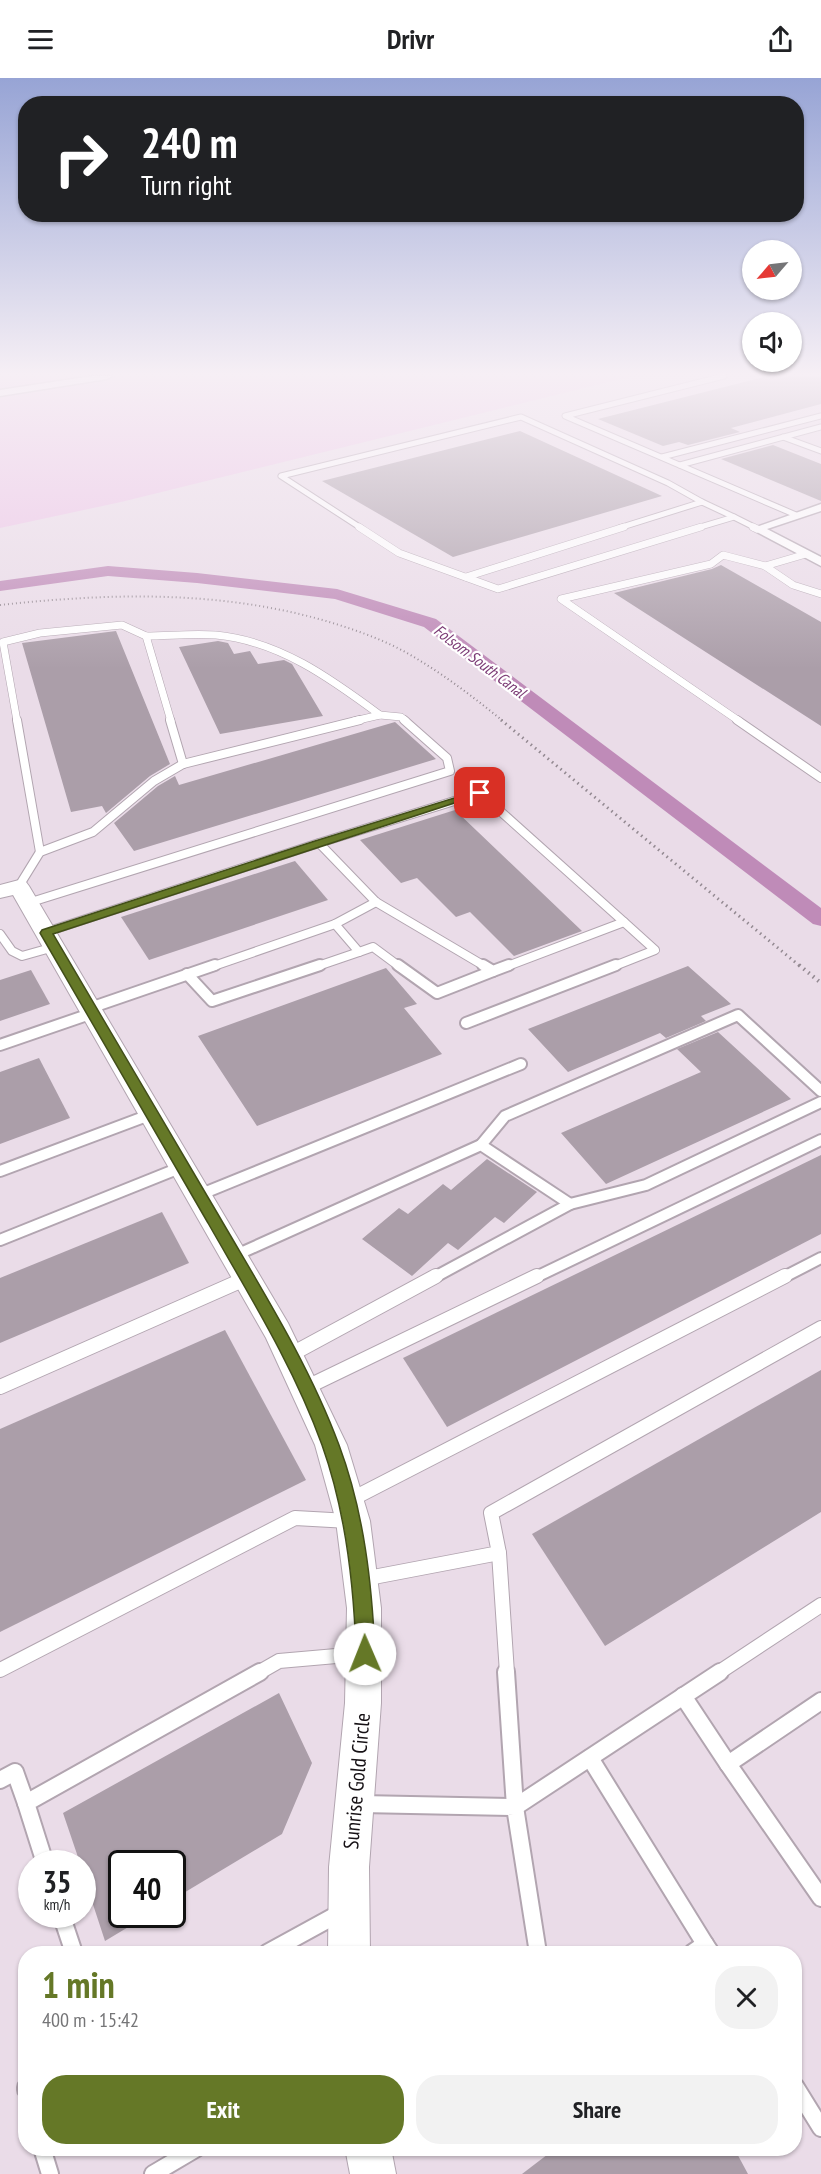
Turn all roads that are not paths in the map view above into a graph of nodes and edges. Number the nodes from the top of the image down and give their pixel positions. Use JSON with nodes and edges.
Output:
{"nodes":[{"id":1,"x":291,"y":474,"type":"edge"},
{"id":2,"x":648,"y":474,"type":"edge"},
{"id":3,"x":700,"y":474,"type":"edge"},
{"id":4,"x":702,"y":502,"type":"junction"},
{"id":5,"x":821,"y":507,"type":"edge"},
{"id":6,"x":796,"y":515,"type":"junction"},
{"id":7,"x":734,"y":517,"type":"junction"},
{"id":8,"x":758,"y":529,"type":"junction"},
{"id":9,"x":806,"y":554,"type":"junction"},
{"id":10,"x":821,"y":562,"type":"edge"},
{"id":11,"x":765,"y":566,"type":"junction"},
{"id":12,"x":466,"y":577,"type":"junction"},
{"id":13,"x":821,"y":594,"type":"edge"},
{"id":14,"x":146,"y":636,"type":"junction"},
{"id":15,"x":380,"y":715,"type":"junction"},
{"id":16,"x":183,"y":764,"type":"junction"},
{"id":17,"x":821,"y":778,"type":"edge"},
{"id":18,"x":319,"y":843,"type":"junction"},
{"id":19,"x":40,"y":852,"type":"junction"},
{"id":20,"x":10,"y":891,"type":"edge"},
{"id":21,"x":376,"y":902,"type":"junction"},
{"id":22,"x":624,"y":922,"type":"junction"},
{"id":23,"x":335,"y":924,"type":"junction"},
{"id":24,"x":0,"y":934,"type":"edge"},
{"id":25,"x":50,"y":940,"type":"junction"},
{"id":26,"x":359,"y":952,"type":"junction"},
{"id":27,"x":493,"y":971,"type":"junction"},
{"id":28,"x":187,"y":974,"type":"junction"},
{"id":29,"x":91,"y":1010,"type":"junction"},
{"id":30,"x":466,"y":1023,"type":"dead end"},
{"id":31,"x":0,"y":1045,"type":"edge"},
{"id":32,"x":521,"y":1064,"type":"dead end"},
{"id":33,"x":821,"y":1090,"type":"edge"},
{"id":34,"x":821,"y":1102,"type":"edge"},
{"id":35,"x":152,"y":1114,"type":"junction"},
{"id":36,"x":821,"y":1140,"type":"edge"},
{"id":37,"x":482,"y":1144,"type":"junction"},
{"id":38,"x":183,"y":1167,"type":"junction"},
{"id":39,"x":0,"y":1172,"type":"edge"},
{"id":40,"x":199,"y":1195,"type":"junction"},
{"id":41,"x":570,"y":1204,"type":"junction"},
{"id":42,"x":0,"y":1240,"type":"edge"},
{"id":43,"x":821,"y":1257,"type":"edge"},
{"id":44,"x":240,"y":1267,"type":"junction"},
{"id":45,"x":821,"y":1328,"type":"edge"},
{"id":46,"x":290,"y":1355,"type":"junction"},
{"id":47,"x":0,"y":1387,"type":"edge"},
{"id":48,"x":305,"y":1388,"type":"junction"},
{"id":49,"x":350,"y":1511,"type":"junction"},
{"id":50,"x":499,"y":1553,"type":"junction"},
{"id":51,"x":361,"y":1579,"type":"junction"},
{"id":52,"x":821,"y":1605,"type":"edge"},
{"id":53,"x":365,"y":1654,"type":"junction"},
{"id":54,"x":0,"y":1670,"type":"edge"},
{"id":55,"x":683,"y":1696,"type":"junction"},
{"id":56,"x":821,"y":1701,"type":"edge"},
{"id":57,"x":590,"y":1758,"type":"junction"},
{"id":58,"x":728,"y":1764,"type":"junction"},
{"id":59,"x":0,"y":1780,"type":"edge"},
{"id":60,"x":26,"y":1803,"type":"junction"},
{"id":61,"x":355,"y":1804,"type":"junction"},
{"id":62,"x":515,"y":1807,"type":"junction"},
{"id":63,"x":41,"y":1850,"type":"edge"},
{"id":64,"x":821,"y":1898,"type":"edge"},
{"id":65,"x":349,"y":1908,"type":"junction"},
{"id":66,"x":66,"y":1928,"type":"edge"},
{"id":67,"x":72,"y":1946,"type":"edge"},
{"id":68,"x":280,"y":1946,"type":"edge"},
{"id":69,"x":349,"y":1946,"type":"edge"},
{"id":70,"x":537,"y":1946,"type":"edge"},
{"id":71,"x":701,"y":1946,"type":"edge"},
{"id":72,"x":802,"y":2097,"type":"edge"},
{"id":73,"x":821,"y":2128,"type":"edge"},
{"id":74,"x":44,"y":2156,"type":"edge"},
{"id":75,"x":183,"y":2156,"type":"edge"},
{"id":76,"x":370,"y":2156,"type":"edge"},
{"id":77,"x":50,"y":2174,"type":"edge"},
{"id":78,"x":153,"y":2174,"type":"edge"},
{"id":79,"x":373,"y":2174,"type":"edge"}],
"edges":[{"from":1,"to":12,"type":"lane"},
{"from":2,"to":4,"type":"lane"},
{"from":3,"to":6,"type":"lane"},
{"from":4,"to":7,"type":"lane"},
{"from":4,"to":12,"type":"lane"},
{"from":5,"to":6,"type":"street"},
{"from":6,"to":8,"type":"street"},
{"from":7,"to":8,"type":"lane"},
{"from":7,"to":12,"type":"lane"},
{"from":8,"to":9,"type":"street"},
{"from":9,"to":10,"type":"street"},
{"from":9,"to":11,"type":"lane"},
{"from":11,"to":13,"type":"lane"},
{"from":11,"to":17,"type":"lane"},
{"from":14,"to":15,"type":"lane"},
{"from":14,"to":16,"type":"lane"},
{"from":14,"to":19,"type":"lane"},
{"from":15,"to":16,"type":"lane"},
{"from":15,"to":20,"type":"lane"},
{"from":16,"to":19,"type":"lane"},
{"from":18,"to":21,"type":"lane"},
{"from":18,"to":22,"type":"lane"},
{"from":18,"to":25,"type":"lane"},
{"from":19,"to":20,"type":"lane"},
{"from":20,"to":25,"type":"street","name":"Sunrise Gold Circle"},
{"from":21,"to":23,"type":"lane"},
{"from":21,"to":27,"type":"lane"},
{"from":22,"to":27,"type":"lane"},
{"from":22,"to":30,"type":"lane"},
{"from":23,"to":26,"type":"lane"},
{"from":23,"to":28,"type":"lane"},
{"from":24,"to":25,"type":"lane"},
{"from":25,"to":29,"type":"street","name":"Sunrise Gold Circle"},
{"from":26,"to":27,"type":"lane"},
{"from":26,"to":28,"type":"lane"},
{"from":28,"to":29,"type":"lane"},
{"from":29,"to":31,"type":"lane"},
{"from":29,"to":35,"type":"street","name":"Sunrise Gold Circle"},
{"from":32,"to":40,"type":"lane"},
{"from":33,"to":37,"type":"lane"},
{"from":34,"to":41,"type":"lane"},
{"from":35,"to":38,"type":"street","name":"Sunrise Gold Circle"},
{"from":35,"to":39,"type":"lane"},
{"from":36,"to":48,"type":"lane"},
{"from":37,"to":41,"type":"lane"},
{"from":37,"to":44,"type":"lane"},
{"from":38,"to":40,"type":"street","name":"Sunrise Gold Circle"},
{"from":38,"to":42,"type":"lane"},
{"from":40,"to":44,"type":"street","name":"Sunrise Gold Circle"},
{"from":41,"to":46,"type":"lane"},
{"from":43,"to":49,"type":"lane"},
{"from":44,"to":46,"type":"street","name":"Sunrise Gold Circle"},
{"from":44,"to":47,"type":"lane"},
{"from":45,"to":50,"type":"lane"},
{"from":46,"to":48,"type":"street","name":"Sunrise Gold Circle"},
{"from":48,"to":49,"type":"street","name":"Sunrise Gold Circle"},
{"from":49,"to":51,"type":"street","name":"Sunrise Gold Circle"},
{"from":49,"to":54,"type":"lane"},
{"from":50,"to":51,"type":"lane"},
{"from":50,"to":62,"type":"lane"},
{"from":51,"to":53,"type":"street","name":"Sunrise Gold Circle"},
{"from":52,"to":55,"type":"lane"},
{"from":53,"to":60,"type":"lane"},
{"from":53,"to":61,"type":"street","name":"Sunrise Gold Circle"},
{"from":55,"to":57,"type":"lane"},
{"from":55,"to":58,"type":"lane"},
{"from":56,"to":58,"type":"lane"},
{"from":57,"to":62,"type":"lane"},
{"from":57,"to":71,"type":"lane"},
{"from":58,"to":64,"type":"lane"},
{"from":59,"to":60,"type":"lane"},
{"from":60,"to":63,"type":"lane"},
{"from":61,"to":62,"type":"lane"},
{"from":61,"to":65,"type":"street","name":"Sunrise Gold Circle"},
{"from":62,"to":70,"type":"lane"},
{"from":65,"to":68,"type":"lane"},
{"from":65,"to":69,"type":"street","name":"Sunrise Gold Circle"},
{"from":66,"to":67,"type":"lane"},
{"from":72,"to":73,"type":"lane"},
{"from":74,"to":77,"type":"lane"},
{"from":75,"to":78,"type":"lane"},
{"from":76,"to":79,"type":"street"}]}
